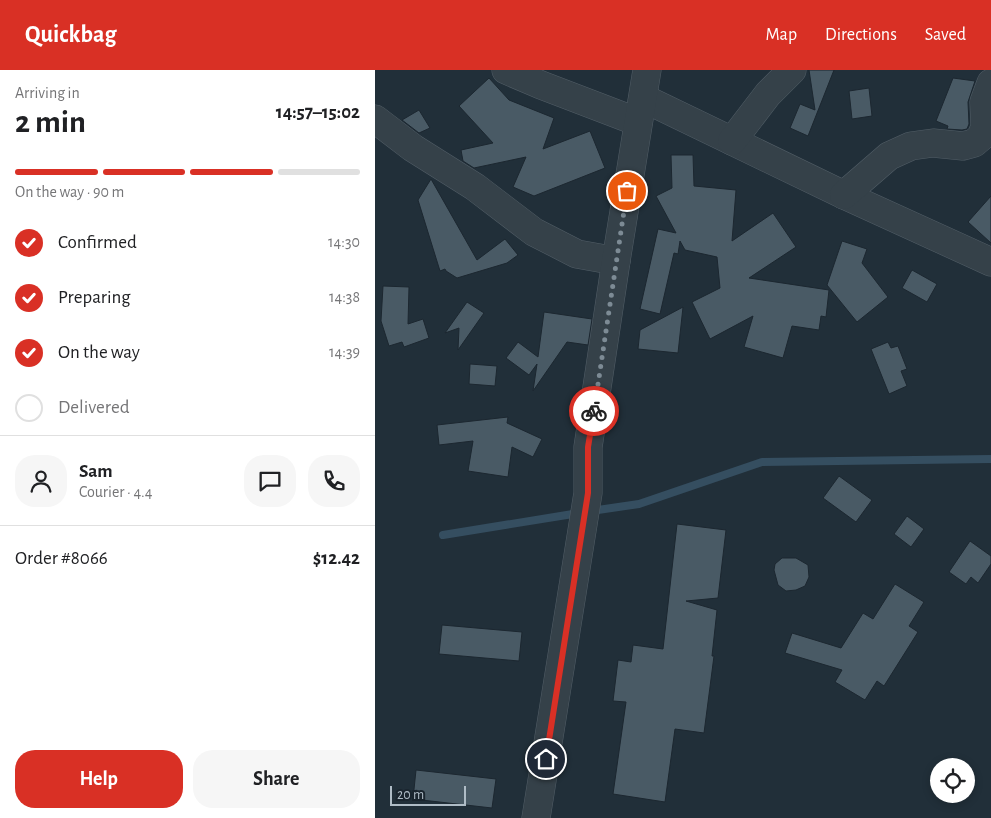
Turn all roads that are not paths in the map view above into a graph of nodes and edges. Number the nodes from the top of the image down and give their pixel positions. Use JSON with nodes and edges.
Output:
{"nodes":[{"id":1,"x":506,"y":70,"type":"edge"},
{"id":2,"x":647,"y":70,"type":"edge"},
{"id":3,"x":792,"y":70,"type":"edge"},
{"id":4,"x":991,"y":83,"type":"edge"},
{"id":5,"x":641,"y":110,"type":"junction"},
{"id":6,"x":375,"y":119,"type":"edge"},
{"id":7,"x":732,"y":141,"type":"junction"},
{"id":8,"x":844,"y":195,"type":"junction"},
{"id":9,"x":616,"y":260,"type":"junction"},
{"id":10,"x":991,"y":262,"type":"edge"},
{"id":11,"x":536,"y":818,"type":"edge"}],
"edges":[{"from":1,"to":5,"type":"street"},
{"from":2,"to":5,"type":"street"},
{"from":3,"to":7,"type":"street"},
{"from":4,"to":8,"type":"street"},
{"from":5,"to":7,"type":"street"},
{"from":5,"to":9,"type":"street"},
{"from":6,"to":9,"type":"street"},
{"from":7,"to":8,"type":"street"},
{"from":8,"to":10,"type":"street"},
{"from":9,"to":11,"type":"street"}]}
